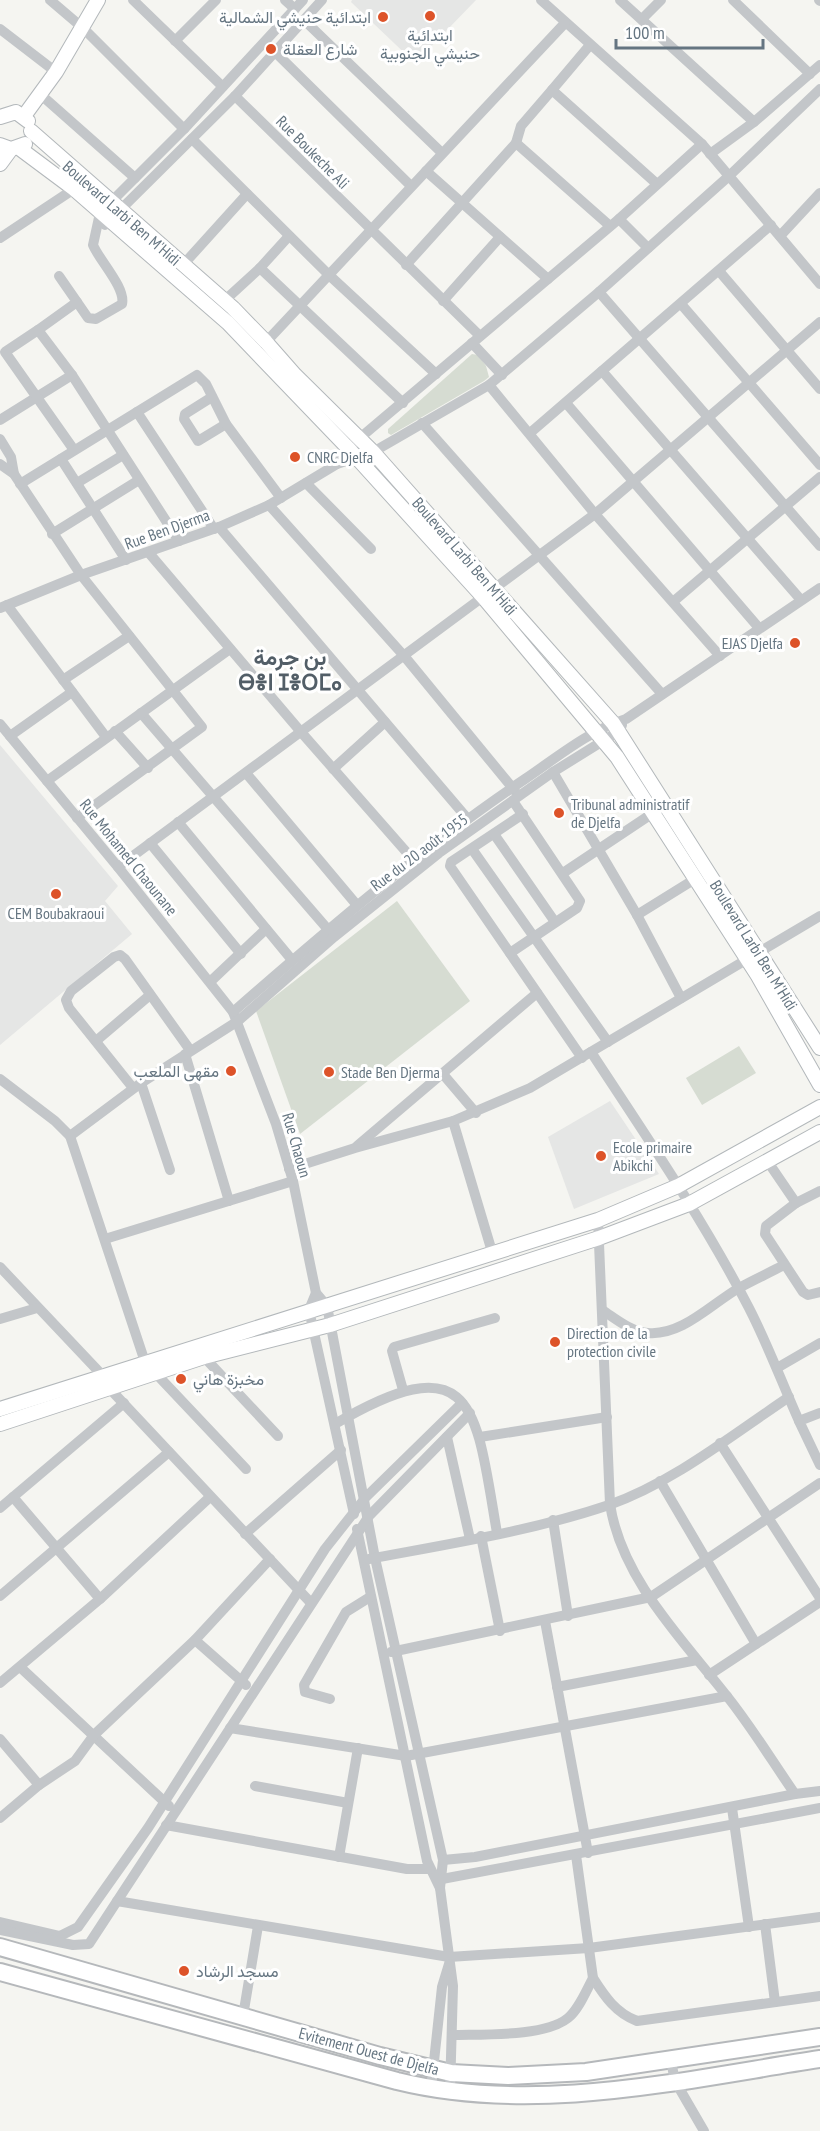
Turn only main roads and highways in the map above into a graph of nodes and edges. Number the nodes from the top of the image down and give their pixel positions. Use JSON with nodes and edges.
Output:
{"nodes":[{"id":1,"x":98,"y":0,"type":"edge"},
{"id":2,"x":9,"y":113,"type":"edge"},
{"id":3,"x":31,"y":131,"type":"junction"},
{"id":4,"x":10,"y":148,"type":"edge"},
{"id":5,"x":0,"y":164,"type":"edge"},
{"id":6,"x":489,"y":594,"type":"junction"},
{"id":7,"x":753,"y":955,"type":"junction"},
{"id":8,"x":820,"y":1048,"type":"edge"},
{"id":9,"x":820,"y":1085,"type":"edge"},
{"id":10,"x":820,"y":1107,"type":"edge"},
{"id":11,"x":820,"y":1132,"type":"edge"},
{"id":12,"x":0,"y":1409,"type":"edge"},
{"id":13,"x":0,"y":1424,"type":"edge"},
{"id":14,"x":0,"y":1947,"type":"edge"},
{"id":15,"x":0,"y":1972,"type":"edge"},
{"id":16,"x":820,"y":2037,"type":"edge"},
{"id":17,"x":820,"y":2059,"type":"edge"}],
"edges":[{"from":1,"to":2,"type":"main road"},
{"from":2,"to":3,"type":"main road"},
{"from":3,"to":4,"type":"main road"},
{"from":3,"to":6,"type":"main road","name":"Boulevard Larbi Ben M'Hidi"},
{"from":4,"to":5,"type":"main road"},
{"from":4,"to":6,"type":"main road"},
{"from":6,"to":7,"type":"main road"},
{"from":6,"to":7,"type":"main road","name":"Boulevard Larbi Ben M'Hidi"},
{"from":7,"to":8,"type":"main road","name":"Boulevard Larbi Ben M'Hidi"},
{"from":7,"to":9,"type":"main road"},
{"from":10,"to":12,"type":"main road"},
{"from":11,"to":13,"type":"main road"},
{"from":14,"to":16,"type":"highway","name":"Evitement Ouest de Djelfa"},
{"from":15,"to":17,"type":"highway"}]}
